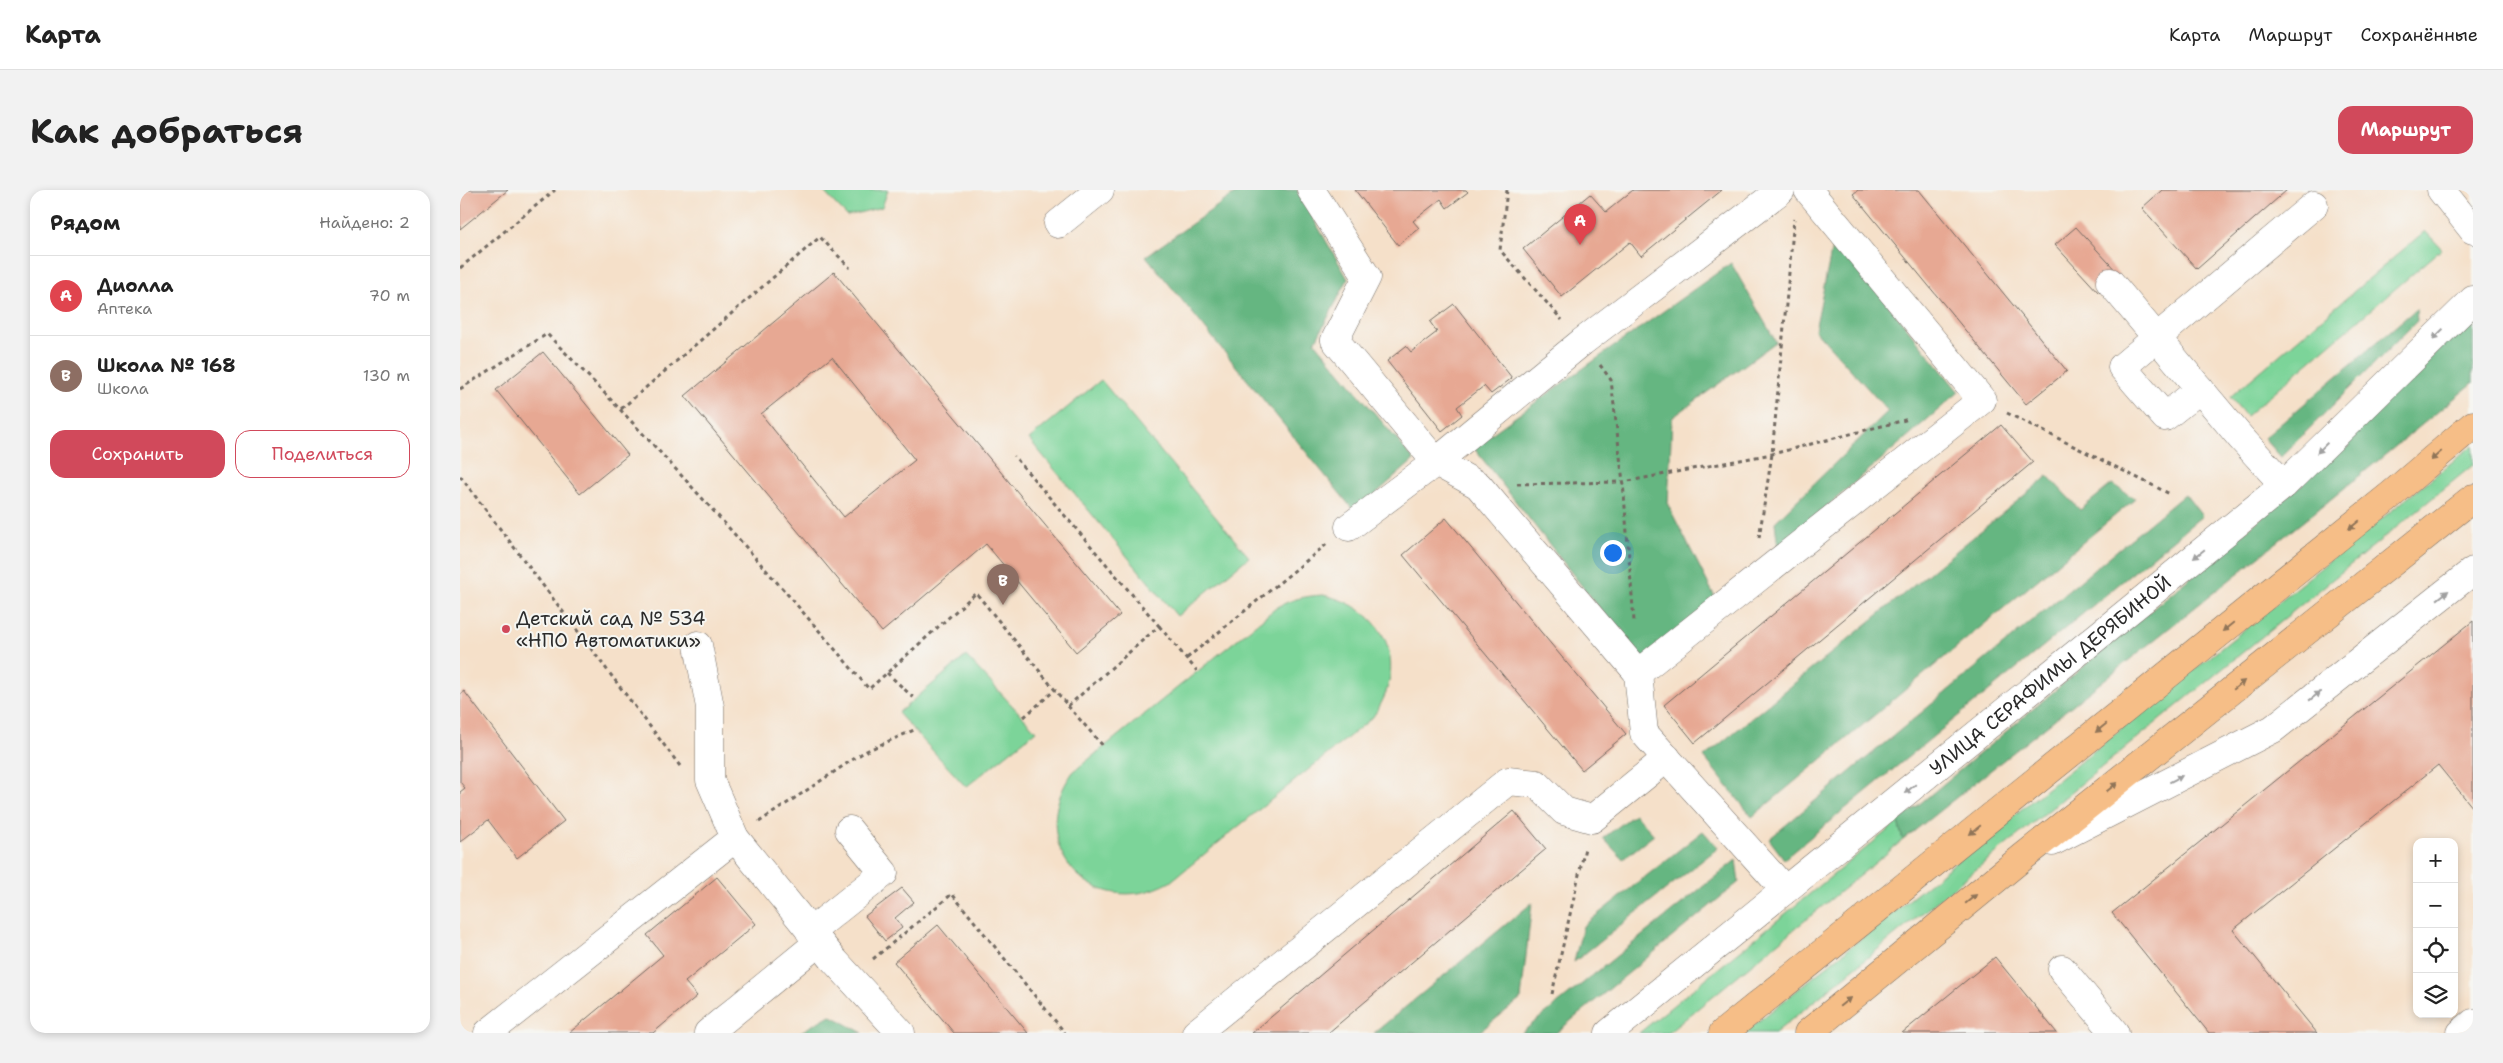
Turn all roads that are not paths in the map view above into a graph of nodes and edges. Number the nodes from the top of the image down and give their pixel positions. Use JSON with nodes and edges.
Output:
{"nodes":[{"id":1,"x":1100,"y":190,"type":"edge"},
{"id":2,"x":1311,"y":190,"type":"edge"},
{"id":3,"x":2441,"y":190,"type":"edge"},
{"id":4,"x":1794,"y":197,"type":"edge"},
{"id":5,"x":2314,"y":205,"type":"dead end"},
{"id":6,"x":1058,"y":224,"type":"dead end"},
{"id":7,"x":2473,"y":230,"type":"edge"},
{"id":8,"x":2110,"y":282,"type":"dead end"},
{"id":9,"x":2473,"y":300,"type":"edge"},
{"id":10,"x":2157,"y":338,"type":"junction"},
{"id":11,"x":2200,"y":389,"type":"junction"},
{"id":12,"x":2473,"y":425,"type":"edge"},
{"id":13,"x":1436,"y":462,"type":"junction"},
{"id":14,"x":2284,"y":485,"type":"junction"},
{"id":15,"x":2473,"y":498,"type":"edge"},
{"id":16,"x":1349,"y":527,"type":"road end"},
{"id":17,"x":2473,"y":571,"type":"edge"},
{"id":18,"x":698,"y":644,"type":"dead end"},
{"id":19,"x":1638,"y":673,"type":"junction"},
{"id":20,"x":1667,"y":758,"type":"junction"},
{"id":21,"x":849,"y":830,"type":"dead end"},
{"id":22,"x":735,"y":838,"type":"junction"},
{"id":23,"x":2024,"y":857,"type":"junction"},
{"id":24,"x":1785,"y":890,"type":"junction"},
{"id":25,"x":815,"y":937,"type":"junction"},
{"id":26,"x":2062,"y":969,"type":"dead end"},
{"id":27,"x":2473,"y":1023,"type":"edge"},
{"id":28,"x":488,"y":1033,"type":"edge"},
{"id":29,"x":708,"y":1033,"type":"edge"},
{"id":30,"x":901,"y":1033,"type":"edge"},
{"id":31,"x":1196,"y":1033,"type":"edge"},
{"id":32,"x":1609,"y":1033,"type":"edge"},
{"id":33,"x":1723,"y":1033,"type":"edge"},
{"id":34,"x":1808,"y":1033,"type":"edge"},
{"id":35,"x":2115,"y":1033,"type":"edge"},
{"id":36,"x":2461,"y":1033,"type":"edge"}],
"edges":[{"from":1,"to":6,"type":"street"},
{"from":2,"to":13,"type":"street"},
{"from":3,"to":7,"type":"street"},
{"from":4,"to":13,"type":"street"},
{"from":4,"to":19,"type":"street"},
{"from":5,"to":10,"type":"street"},
{"from":8,"to":10,"type":"street"},
{"from":9,"to":14,"type":"street","name":"УЛИЦА СЕРАФИМЫ ДЕРЯБИНОЙ","one_way":true},
{"from":10,"to":11,"type":"street"},
{"from":10,"to":11,"type":"street"},
{"from":11,"to":14,"type":"street"},
{"from":12,"to":33,"type":"main road","one_way":true},
{"from":13,"to":16,"type":"street"},
{"from":13,"to":19,"type":"street"},
{"from":14,"to":24,"type":"street","name":"УЛИЦА СЕРАФИМЫ ДЕРЯБИНОЙ","one_way":true},
{"from":23,"to":15,"type":"main road","one_way":true},
{"from":23,"to":17,"type":"street","one_way":true},
{"from":18,"to":22,"type":"street"},
{"from":19,"to":20,"type":"street"},
{"from":20,"to":24,"type":"street"},
{"from":20,"to":31,"type":"street"},
{"from":21,"to":25,"type":"street"},
{"from":22,"to":25,"type":"street"},
{"from":22,"to":28,"type":"street"},
{"from":34,"to":23,"type":"main road","one_way":true},
{"from":24,"to":32,"type":"street","name":"УЛИЦА СЕРАФИМЫ ДЕРЯБИНОЙ"},
{"from":25,"to":29,"type":"street"},
{"from":25,"to":30,"type":"street"},
{"from":26,"to":35,"type":"street"},
{"from":27,"to":36,"type":"street"}]}
